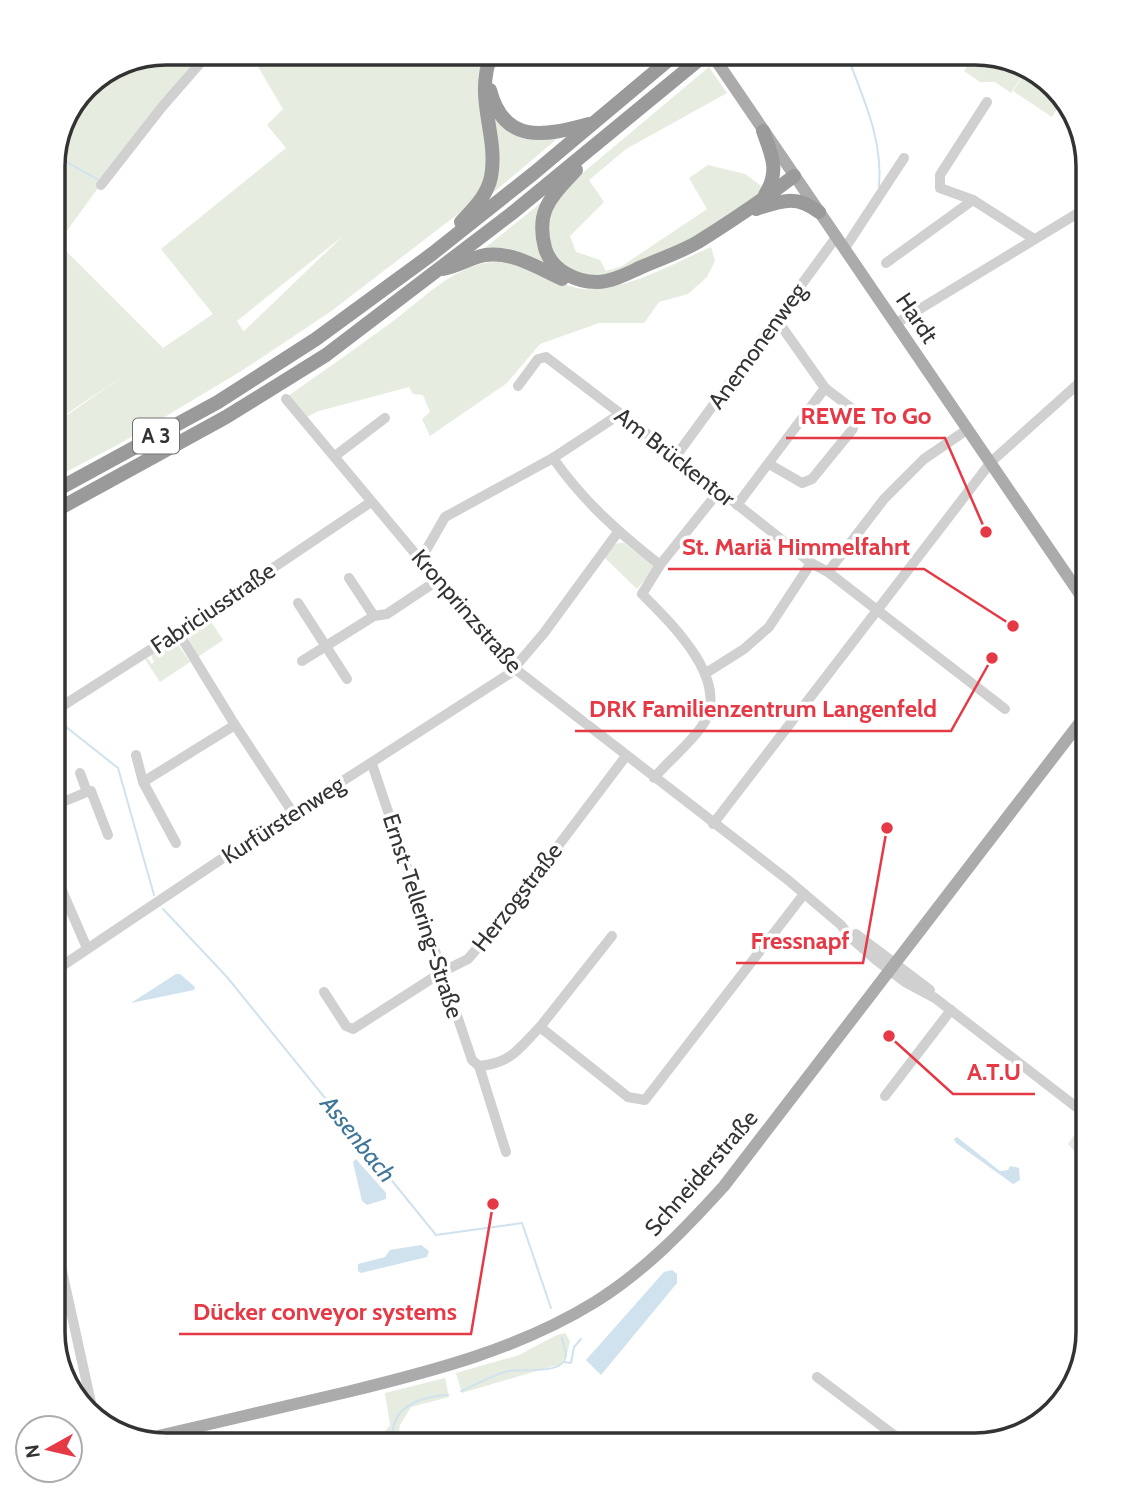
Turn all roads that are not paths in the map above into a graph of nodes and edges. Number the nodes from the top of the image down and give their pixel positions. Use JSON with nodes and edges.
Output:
{"nodes":[{"id":1,"x":198,"y":65,"type":"edge"},
{"id":2,"x":487,"y":65,"type":"edge"},
{"id":3,"x":491,"y":65,"type":"edge"},
{"id":4,"x":663,"y":65,"type":"edge"},
{"id":5,"x":693,"y":65,"type":"edge"},
{"id":6,"x":717,"y":65,"type":"edge"},
{"id":7,"x":987,"y":103,"type":"dead end"},
{"id":8,"x":593,"y":123,"type":"junction"},
{"id":9,"x":763,"y":131,"type":"junction"},
{"id":10,"x":601,"y":139,"type":"junction"},
{"id":11,"x":904,"y":158,"type":"dead end"},
{"id":12,"x":796,"y":178,"type":"junction"},
{"id":13,"x":101,"y":185,"type":"dead end"},
{"id":14,"x":973,"y":200,"type":"junction"},
{"id":15,"x":760,"y":203,"type":"junction"},
{"id":16,"x":819,"y":212,"type":"junction"},
{"id":17,"x":1076,"y":214,"type":"edge"},
{"id":18,"x":837,"y":236,"type":"junction"},
{"id":19,"x":1034,"y":239,"type":"junction"},
{"id":20,"x":845,"y":248,"type":"junction"},
{"id":21,"x":432,"y":254,"type":"junction"},
{"id":22,"x":886,"y":263,"type":"dead end"},
{"id":23,"x":438,"y":270,"type":"junction"},
{"id":24,"x":777,"y":320,"type":"junction"},
{"id":25,"x":895,"y":324,"type":"junction"},
{"id":26,"x":518,"y":386,"type":"dead end"},
{"id":27,"x":1076,"y":386,"type":"edge"},
{"id":28,"x":825,"y":388,"type":"junction"},
{"id":29,"x":286,"y":399,"type":"dead end"},
{"id":30,"x":620,"y":414,"type":"junction"},
{"id":31,"x":385,"y":418,"type":"dead end"},
{"id":32,"x":968,"y":429,"type":"junction"},
{"id":33,"x":335,"y":456,"type":"junction"},
{"id":34,"x":676,"y":456,"type":"junction"},
{"id":35,"x":553,"y":458,"type":"junction"},
{"id":36,"x":991,"y":462,"type":"junction"},
{"id":37,"x":769,"y":464,"type":"junction"},
{"id":38,"x":65,"y":485,"type":"edge"},
{"id":39,"x":719,"y":491,"type":"junction"},
{"id":40,"x":371,"y":502,"type":"junction"},
{"id":41,"x":65,"y":505,"type":"edge"},
{"id":42,"x":737,"y":505,"type":"junction"},
{"id":43,"x":618,"y":532,"type":"junction"},
{"id":44,"x":421,"y":559,"type":"junction"},
{"id":45,"x":810,"y":563,"type":"junction"},
{"id":46,"x":660,"y":565,"type":"junction"},
{"id":47,"x":828,"y":572,"type":"junction"},
{"id":48,"x":349,"y":578,"type":"dead end"},
{"id":49,"x":438,"y":580,"type":"junction"},
{"id":50,"x":1076,"y":588,"type":"edge"},
{"id":51,"x":298,"y":603,"type":"dead end"},
{"id":52,"x":878,"y":612,"type":"junction"},
{"id":53,"x":374,"y":616,"type":"junction"},
{"id":54,"x":178,"y":632,"type":"junction"},
{"id":55,"x":326,"y":646,"type":"junction"},
{"id":56,"x":302,"y":661,"type":"dead end"},
{"id":57,"x":513,"y":668,"type":"junction"},
{"id":58,"x":710,"y":671,"type":"junction"},
{"id":59,"x":347,"y":679,"type":"dead end"},
{"id":60,"x":65,"y":704,"type":"edge"},
{"id":61,"x":1005,"y":709,"type":"dead end"},
{"id":62,"x":235,"y":725,"type":"junction"},
{"id":63,"x":1076,"y":728,"type":"edge"},
{"id":64,"x":136,"y":755,"type":"dead end"},
{"id":65,"x":626,"y":757,"type":"junction"},
{"id":66,"x":372,"y":764,"type":"junction"},
{"id":67,"x":80,"y":773,"type":"dead end"},
{"id":68,"x":654,"y":778,"type":"junction"},
{"id":69,"x":143,"y":782,"type":"junction"},
{"id":70,"x":88,"y":792,"type":"junction"},
{"id":71,"x":65,"y":801,"type":"edge"},
{"id":72,"x":293,"y":813,"type":"junction"},
{"id":73,"x":713,"y":824,"type":"junction"},
{"id":74,"x":108,"y":835,"type":"dead end"},
{"id":75,"x":176,"y":843,"type":"dead end"},
{"id":76,"x":804,"y":894,"type":"junction"},
{"id":77,"x":65,"y":898,"type":"edge"},
{"id":78,"x":612,"y":936,"type":"dead end"},
{"id":79,"x":87,"y":948,"type":"junction"},
{"id":80,"x":65,"y":963,"type":"edge"},
{"id":81,"x":892,"y":966,"type":"junction"},
{"id":82,"x":442,"y":972,"type":"junction"},
{"id":83,"x":324,"y":992,"type":"dead end"},
{"id":84,"x":951,"y":1010,"type":"junction"},
{"id":85,"x":540,"y":1027,"type":"junction"},
{"id":86,"x":479,"y":1066,"type":"junction"},
{"id":87,"x":885,"y":1096,"type":"dead end"},
{"id":88,"x":1076,"y":1107,"type":"edge"},
{"id":89,"x":506,"y":1152,"type":"dead end"},
{"id":90,"x":65,"y":1288,"type":"edge"},
{"id":91,"x":817,"y":1377,"type":"dead end"},
{"id":92,"x":90,"y":1399,"type":"edge"},
{"id":93,"x":171,"y":1433,"type":"edge"},
{"id":94,"x":890,"y":1433,"type":"edge"}],
"edges":[{"from":1,"to":13,"type":"street"},
{"from":2,"to":21,"type":"highway"},
{"from":3,"to":8,"type":"highway"},
{"from":4,"to":8,"type":"highway","number":"A 3"},
{"from":5,"to":10,"type":"highway","number":"A 3"},
{"from":6,"to":9,"type":"main road","name":"Hardt"},
{"from":7,"to":14,"type":"street"},
{"from":8,"to":21,"type":"highway","number":"A 3"},
{"from":9,"to":12,"type":"main road","name":"Hardt"},
{"from":9,"to":15,"type":"highway"},
{"from":10,"to":15,"type":"highway"},
{"from":10,"to":23,"type":"highway","number":"A 3"},
{"from":11,"to":20,"type":"street"},
{"from":12,"to":15,"type":"highway"},
{"from":12,"to":16,"type":"main road","name":"Hardt"},
{"from":14,"to":19,"type":"street"},
{"from":14,"to":22,"type":"street"},
{"from":15,"to":16,"type":"highway"},
{"from":15,"to":23,"type":"highway"},
{"from":16,"to":18,"type":"main road","name":"Hardt"},
{"from":17,"to":19,"type":"street"},
{"from":18,"to":20,"type":"main road","name":"Hardt"},
{"from":18,"to":24,"type":"street","name":"Anemonenweg"},
{"from":19,"to":25,"type":"street"},
{"from":20,"to":25,"type":"main road","name":"Hardt"},
{"from":21,"to":38,"type":"highway","number":"A 3"},
{"from":23,"to":41,"type":"highway","number":"A 3"},
{"from":24,"to":28,"type":"street"},
{"from":24,"to":34,"type":"street","name":"Anemonenweg"},
{"from":25,"to":32,"type":"main road","name":"Hardt"},
{"from":26,"to":30,"type":"street","name":"Am Brückentor"},
{"from":27,"to":36,"type":"street"},
{"from":28,"to":37,"type":"street"},
{"from":28,"to":37,"type":"street"},
{"from":29,"to":33,"type":"street","name":"Kronprinzstraße"},
{"from":30,"to":34,"type":"street","name":"Am Brückentor"},
{"from":30,"to":35,"type":"street"},
{"from":31,"to":33,"type":"street"},
{"from":32,"to":36,"type":"main road","name":"Hardt"},
{"from":32,"to":47,"type":"street"},
{"from":33,"to":40,"type":"street","name":"Kronprinzstraße"},
{"from":34,"to":39,"type":"street","name":"Am Brückentor"},
{"from":35,"to":43,"type":"street"},
{"from":35,"to":44,"type":"street"},
{"from":36,"to":50,"type":"main road","name":"Hardt"},
{"from":36,"to":52,"type":"street"},
{"from":37,"to":42,"type":"street"},
{"from":39,"to":42,"type":"street","name":"Am Brückentor"},
{"from":39,"to":46,"type":"street"},
{"from":40,"to":44,"type":"street","name":"Kronprinzstraße"},
{"from":40,"to":54,"type":"street","name":"Fabriciusstraße"},
{"from":42,"to":45,"type":"street","name":"Am Brückentor"},
{"from":43,"to":46,"type":"street"},
{"from":43,"to":57,"type":"street","name":"Kurfürstenweg"},
{"from":44,"to":49,"type":"street","name":"Kronprinzstraße"},
{"from":45,"to":47,"type":"street","name":"Am Brückentor"},
{"from":45,"to":58,"type":"street"},
{"from":46,"to":58,"type":"street"},
{"from":47,"to":52,"type":"street","name":"Am Brückentor"},
{"from":48,"to":53,"type":"street"},
{"from":49,"to":53,"type":"street"},
{"from":49,"to":57,"type":"street","name":"Kronprinzstraße"},
{"from":51,"to":55,"type":"street"},
{"from":52,"to":61,"type":"street","name":"Am Brückentor"},
{"from":52,"to":73,"type":"street"},
{"from":53,"to":55,"type":"street"},
{"from":54,"to":60,"type":"street","name":"Fabriciusstraße"},
{"from":54,"to":62,"type":"street"},
{"from":55,"to":56,"type":"street"},
{"from":55,"to":59,"type":"street"},
{"from":57,"to":65,"type":"street","name":"Kronprinzstraße"},
{"from":57,"to":66,"type":"street","name":"Kurfürstenweg"},
{"from":58,"to":68,"type":"street"},
{"from":62,"to":69,"type":"street"},
{"from":62,"to":72,"type":"street"},
{"from":63,"to":81,"type":"main road","name":"Schneiderstraße"},
{"from":64,"to":69,"type":"street"},
{"from":65,"to":68,"type":"street","name":"Kronprinzstraße"},
{"from":65,"to":82,"type":"street","name":"Herzogstraße"},
{"from":66,"to":72,"type":"street","name":"Kurfürstenweg"},
{"from":66,"to":82,"type":"street","name":"Ernst-Tellering-Straße"},
{"from":67,"to":70,"type":"street"},
{"from":68,"to":73,"type":"street","name":"Kronprinzstraße"},
{"from":69,"to":75,"type":"street"},
{"from":70,"to":71,"type":"street"},
{"from":70,"to":74,"type":"street"},
{"from":72,"to":79,"type":"street","name":"Kurfürstenweg"},
{"from":73,"to":76,"type":"street","name":"Kronprinzstraße"},
{"from":76,"to":81,"type":"street","name":"Kronprinzstraße"},
{"from":76,"to":85,"type":"street"},
{"from":77,"to":79,"type":"street"},
{"from":78,"to":85,"type":"street"},
{"from":79,"to":80,"type":"street","name":"Kurfürstenweg"},
{"from":81,"to":84,"type":"street","name":"Kronprinzstraße"},
{"from":81,"to":93,"type":"main road","name":"Schneiderstraße"},
{"from":82,"to":83,"type":"street","name":"Herzogstraße"},
{"from":82,"to":86,"type":"street","name":"Ernst-Tellering-Straße"},
{"from":84,"to":87,"type":"street"},
{"from":84,"to":88,"type":"street","name":"Kronprinzstraße"},
{"from":85,"to":86,"type":"street"},
{"from":86,"to":89,"type":"street","name":"Ernst-Tellering-Straße"},
{"from":90,"to":92,"type":"street"},
{"from":91,"to":94,"type":"street"}]}
